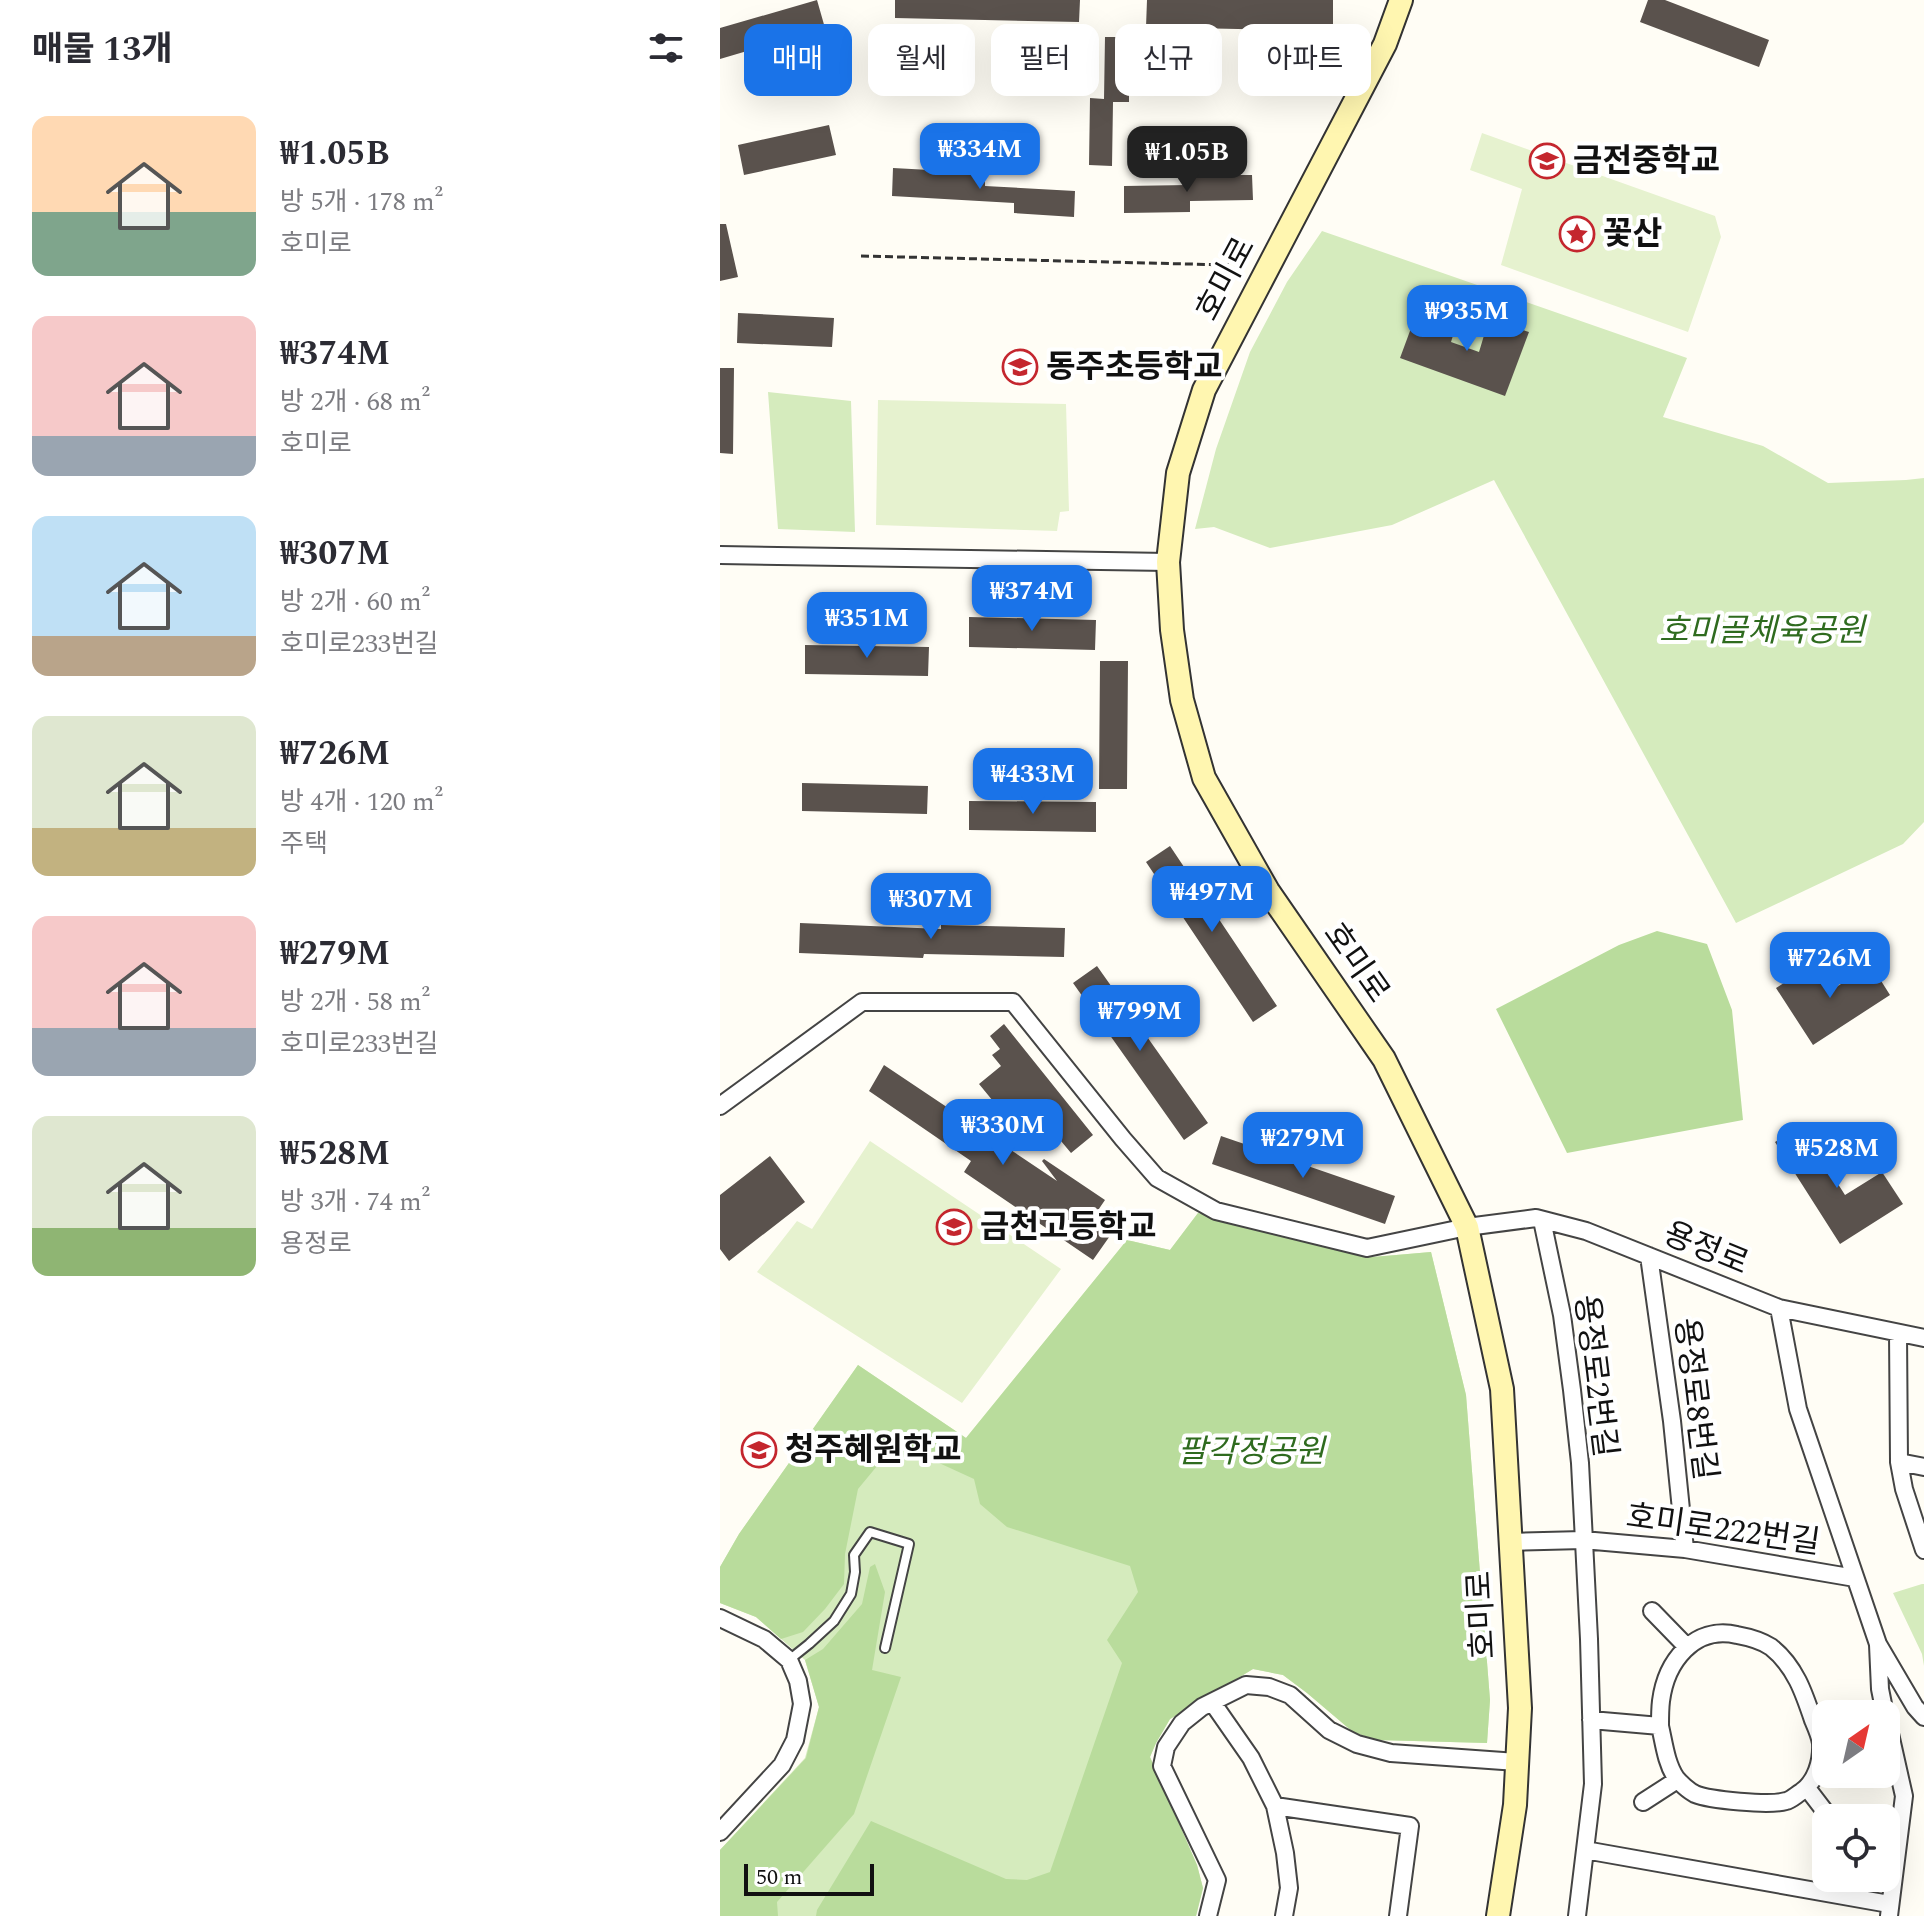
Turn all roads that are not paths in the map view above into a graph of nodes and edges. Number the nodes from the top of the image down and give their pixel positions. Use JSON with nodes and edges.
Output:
{"nodes":[{"id":1,"x":1401,"y":0,"type":"edge"},
{"id":2,"x":720,"y":555,"type":"edge"},
{"id":3,"x":1168,"y":562,"type":"junction"},
{"id":4,"x":720,"y":1106,"type":"edge"},
{"id":5,"x":1542,"y":1220,"type":"junction"},
{"id":6,"x":1467,"y":1227,"type":"junction"},
{"id":7,"x":1649,"y":1256,"type":"junction"},
{"id":8,"x":1779,"y":1308,"type":"junction"},
{"id":9,"x":1898,"y":1333,"type":"junction"},
{"id":10,"x":1924,"y":1338,"type":"edge"},
{"id":11,"x":1899,"y":1462,"type":"junction"},
{"id":12,"x":1924,"y":1467,"type":"edge"},
{"id":13,"x":1583,"y":1540,"type":"junction"},
{"id":14,"x":1510,"y":1542,"type":"junction"},
{"id":15,"x":1685,"y":1549,"type":"junction"},
{"id":16,"x":1924,"y":1550,"type":"edge"},
{"id":17,"x":1855,"y":1578,"type":"junction"},
{"id":18,"x":1652,"y":1611,"type":"dead end"},
{"id":19,"x":720,"y":1618,"type":"edge"},
{"id":20,"x":1878,"y":1644,"type":"junction"},
{"id":21,"x":1687,"y":1647,"type":"junction"},
{"id":22,"x":885,"y":1648,"type":"dead end"},
{"id":23,"x":789,"y":1660,"type":"junction"},
{"id":24,"x":1882,"y":1700,"type":"edge"},
{"id":25,"x":1212,"y":1702,"type":"junction"},
{"id":26,"x":1812,"y":1710,"type":"edge"},
{"id":27,"x":1924,"y":1717,"type":"edge"},
{"id":28,"x":1591,"y":1720,"type":"junction"},
{"id":29,"x":1660,"y":1726,"type":"junction"},
{"id":30,"x":1517,"y":1762,"type":"junction"},
{"id":31,"x":1900,"y":1779,"type":"edge"},
{"id":32,"x":1677,"y":1780,"type":"junction"},
{"id":33,"x":1812,"y":1780,"type":"edge"},
{"id":34,"x":1807,"y":1788,"type":"junction"},
{"id":35,"x":1643,"y":1802,"type":"dead end"},
{"id":36,"x":1819,"y":1804,"type":"edge"},
{"id":37,"x":1275,"y":1806,"type":"junction"},
{"id":38,"x":720,"y":1832,"type":"edge"},
{"id":39,"x":1585,"y":1850,"type":"junction"},
{"id":40,"x":1889,"y":1910,"type":"edge"},
{"id":41,"x":1208,"y":1916,"type":"edge"},
{"id":42,"x":1284,"y":1916,"type":"edge"},
{"id":43,"x":1398,"y":1916,"type":"edge"},
{"id":44,"x":1498,"y":1916,"type":"edge"},
{"id":45,"x":1577,"y":1916,"type":"edge"}],
"edges":[{"from":1,"to":3,"type":"street","name":"호미로"},
{"from":2,"to":3,"type":"street"},
{"from":3,"to":6,"type":"street","name":"호미로"},
{"from":4,"to":6,"type":"street","name":"용정로"},
{"from":5,"to":6,"type":"street","name":"용정로"},
{"from":5,"to":7,"type":"street","name":"용정로"},
{"from":5,"to":13,"type":"street","name":"용정로2번길"},
{"from":6,"to":14,"type":"street","name":"호미로"},
{"from":7,"to":8,"type":"street","name":"용정로"},
{"from":7,"to":15,"type":"street","name":"용정로8번길"},
{"from":8,"to":9,"type":"street","name":"용정로"},
{"from":8,"to":17,"type":"street"},
{"from":9,"to":10,"type":"street","name":"용정로"},
{"from":9,"to":11,"type":"street"},
{"from":11,"to":12,"type":"street"},
{"from":11,"to":16,"type":"street"},
{"from":13,"to":14,"type":"street","name":"호미로222번길"},
{"from":13,"to":15,"type":"street","name":"호미로222번길"},
{"from":13,"to":28,"type":"street","name":"호미로222번길"},
{"from":14,"to":30,"type":"street","name":"호미로"},
{"from":15,"to":17,"type":"street","name":"호미로222번길"},
{"from":17,"to":20,"type":"street"},
{"from":18,"to":21,"type":"street"},
{"from":19,"to":23,"type":"street"},
{"from":20,"to":24,"type":"street"},
{"from":20,"to":27,"type":"street"},
{"from":21,"to":26,"type":"street"},
{"from":21,"to":29,"type":"street"},
{"from":22,"to":23,"type":"lane"},
{"from":23,"to":38,"type":"street"},
{"from":25,"to":30,"type":"street"},
{"from":25,"to":37,"type":"street"},
{"from":25,"to":41,"type":"street"},
{"from":28,"to":29,"type":"street"},
{"from":28,"to":39,"type":"street","name":"호미로222번길"},
{"from":29,"to":32,"type":"street"},
{"from":30,"to":44,"type":"street","name":"호미로"},
{"from":31,"to":40,"type":"street"},
{"from":32,"to":34,"type":"street"},
{"from":32,"to":35,"type":"street"},
{"from":33,"to":34,"type":"street"},
{"from":34,"to":36,"type":"street"},
{"from":37,"to":42,"type":"street"},
{"from":37,"to":43,"type":"street"},
{"from":39,"to":40,"type":"street"},
{"from":39,"to":45,"type":"street","name":"호미로222번길"}]}
